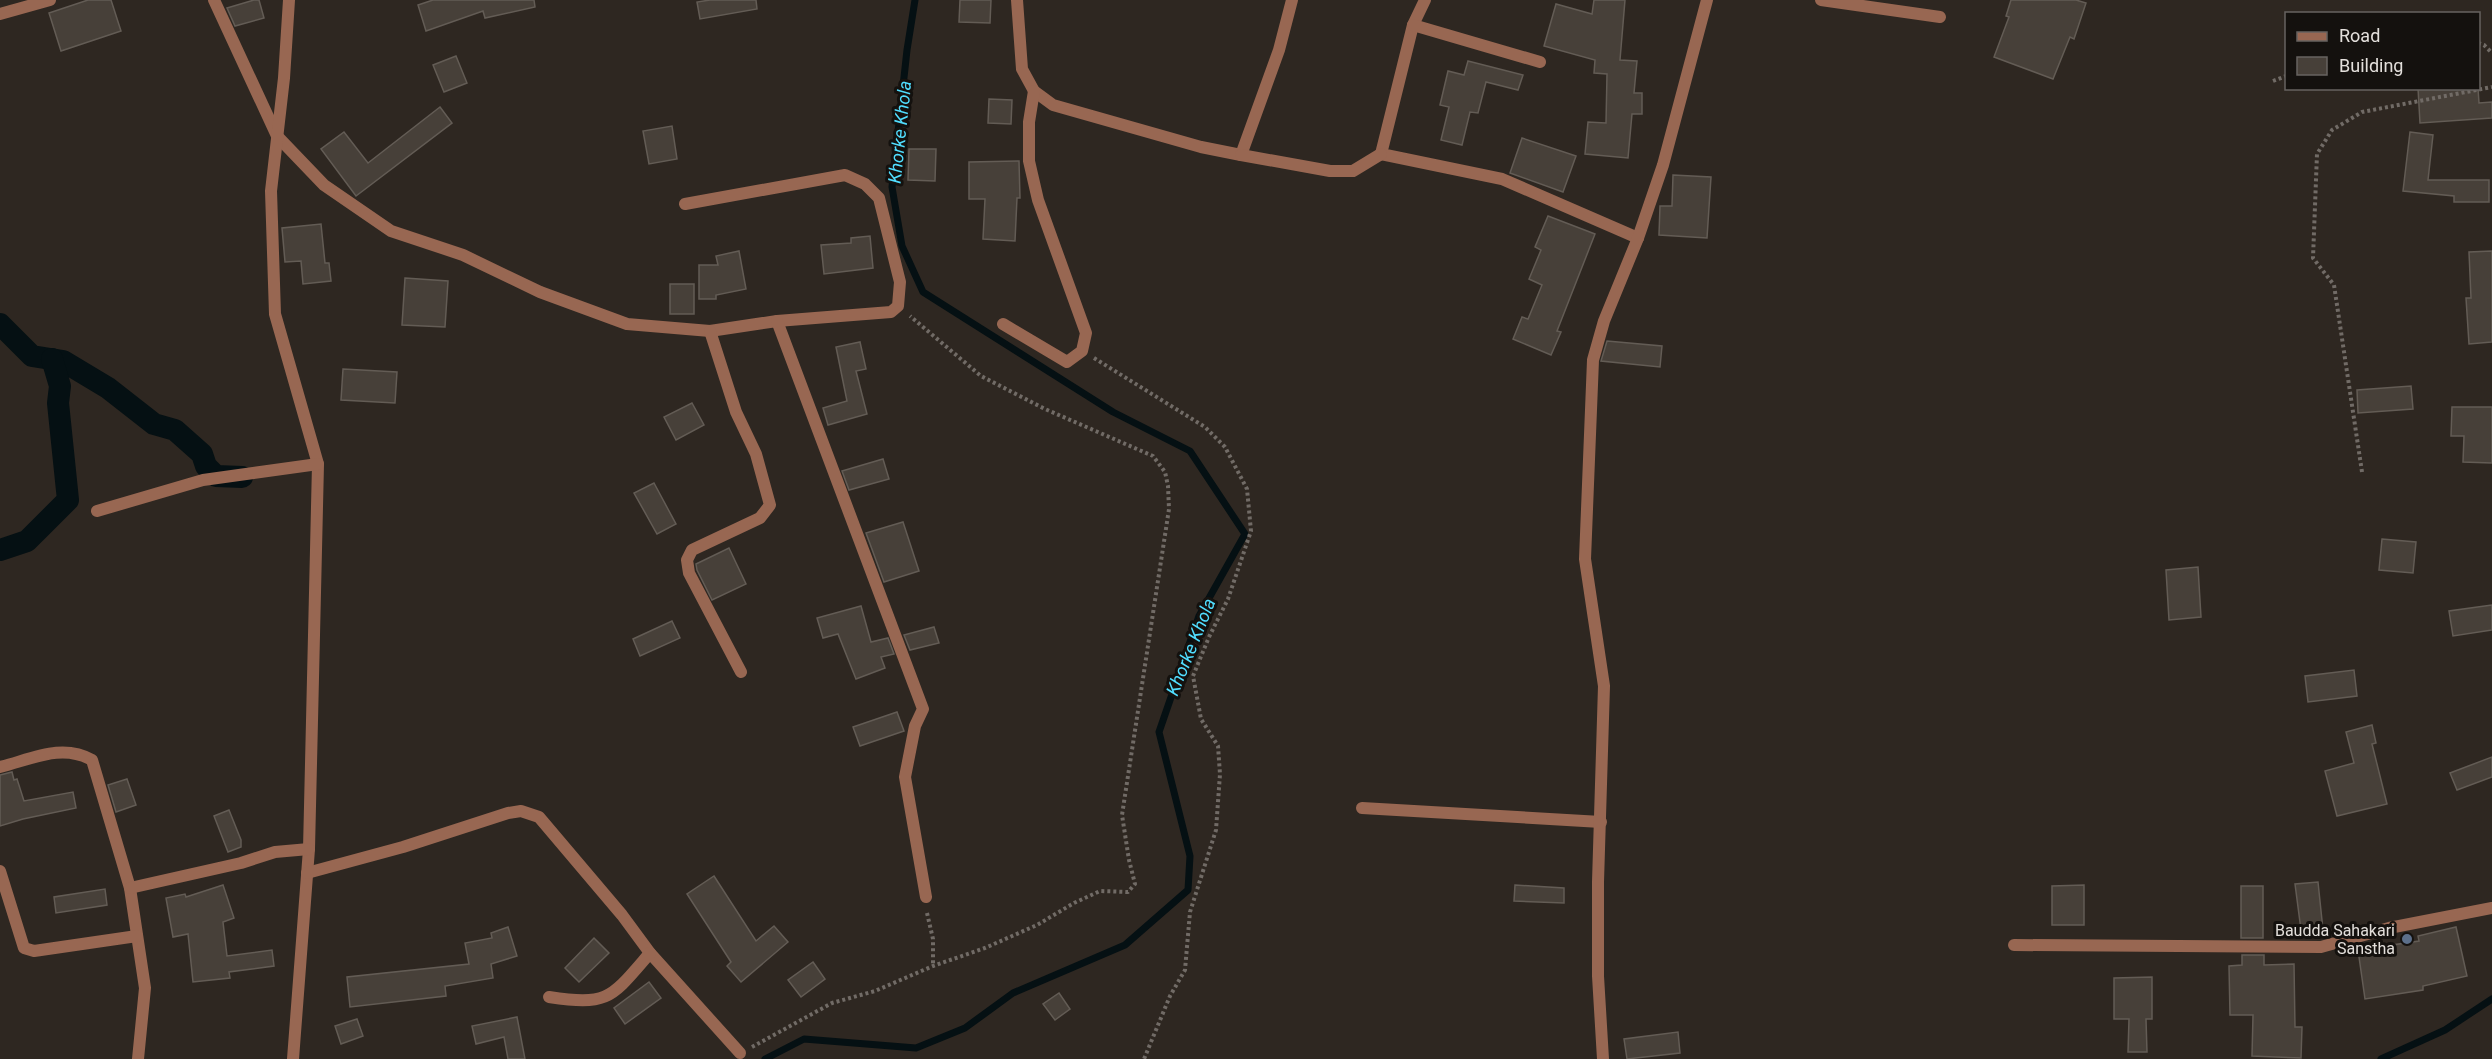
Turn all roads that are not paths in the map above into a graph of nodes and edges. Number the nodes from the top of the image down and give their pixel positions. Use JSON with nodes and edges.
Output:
{"nodes":[{"id":1,"x":50,"y":0,"type":"edge"},
{"id":2,"x":214,"y":0,"type":"edge"},
{"id":3,"x":289,"y":0,"type":"edge"},
{"id":4,"x":1017,"y":0,"type":"edge"},
{"id":5,"x":1292,"y":0,"type":"edge"},
{"id":6,"x":1425,"y":0,"type":"edge"},
{"id":7,"x":1707,"y":0,"type":"edge"},
{"id":8,"x":1821,"y":0,"type":"edge"},
{"id":9,"x":0,"y":14,"type":"edge"},
{"id":10,"x":1940,"y":17,"type":"dead end"},
{"id":11,"x":1413,"y":25,"type":"junction"},
{"id":12,"x":1540,"y":62,"type":"dead end"},
{"id":13,"x":1034,"y":91,"type":"junction"},
{"id":14,"x":277,"y":135,"type":"junction"},
{"id":15,"x":1381,"y":154,"type":"junction"},
{"id":16,"x":1241,"y":155,"type":"junction"},
{"id":17,"x":685,"y":204,"type":"dead end"},
{"id":18,"x":1638,"y":238,"type":"junction"},
{"id":19,"x":777,"y":321,"type":"junction"},
{"id":20,"x":1003,"y":324,"type":"dead end"},
{"id":21,"x":710,"y":331,"type":"junction"},
{"id":22,"x":318,"y":464,"type":"junction"},
{"id":23,"x":98,"y":511,"type":"dead end"},
{"id":24,"x":741,"y":672,"type":"dead end"},
{"id":25,"x":0,"y":767,"type":"edge"},
{"id":26,"x":1362,"y":808,"type":"dead end"},
{"id":27,"x":1601,"y":822,"type":"junction"},
{"id":28,"x":309,"y":849,"type":"junction"},
{"id":29,"x":0,"y":871,"type":"edge"},
{"id":30,"x":307,"y":873,"type":"junction"},
{"id":31,"x":130,"y":888,"type":"junction"},
{"id":32,"x":926,"y":897,"type":"road end"},
{"id":33,"x":2492,"y":908,"type":"edge"},
{"id":34,"x":137,"y":936,"type":"junction"},
{"id":35,"x":2014,"y":945,"type":"dead end"},
{"id":36,"x":650,"y":953,"type":"junction"},
{"id":37,"x":549,"y":997,"type":"dead end"},
{"id":38,"x":740,"y":1053,"type":"road end"},
{"id":39,"x":138,"y":1059,"type":"edge"},
{"id":40,"x":293,"y":1059,"type":"edge"},
{"id":41,"x":1603,"y":1059,"type":"edge"}],
"edges":[{"from":1,"to":9,"type":"street"},
{"from":2,"to":14,"type":"street"},
{"from":3,"to":14,"type":"street"},
{"from":4,"to":13,"type":"street"},
{"from":5,"to":16,"type":"street"},
{"from":6,"to":11,"type":"street"},
{"from":7,"to":18,"type":"street"},
{"from":8,"to":10,"type":"street"},
{"from":11,"to":12,"type":"street"},
{"from":11,"to":15,"type":"street"},
{"from":13,"to":16,"type":"street"},
{"from":13,"to":20,"type":"street"},
{"from":14,"to":21,"type":"street"},
{"from":14,"to":22,"type":"street"},
{"from":15,"to":16,"type":"street"},
{"from":15,"to":18,"type":"street"},
{"from":17,"to":19,"type":"street"},
{"from":18,"to":27,"type":"street"},
{"from":19,"to":21,"type":"street"},
{"from":19,"to":32,"type":"street"},
{"from":21,"to":24,"type":"street"},
{"from":22,"to":23,"type":"street"},
{"from":22,"to":28,"type":"street"},
{"from":25,"to":31,"type":"street"},
{"from":26,"to":27,"type":"street"},
{"from":27,"to":41,"type":"street"},
{"from":28,"to":30,"type":"street"},
{"from":28,"to":31,"type":"street"},
{"from":29,"to":34,"type":"street"},
{"from":30,"to":36,"type":"street"},
{"from":30,"to":40,"type":"street"},
{"from":31,"to":34,"type":"street"},
{"from":33,"to":35,"type":"street"},
{"from":34,"to":39,"type":"street"},
{"from":36,"to":37,"type":"street"},
{"from":36,"to":38,"type":"street"}]}
